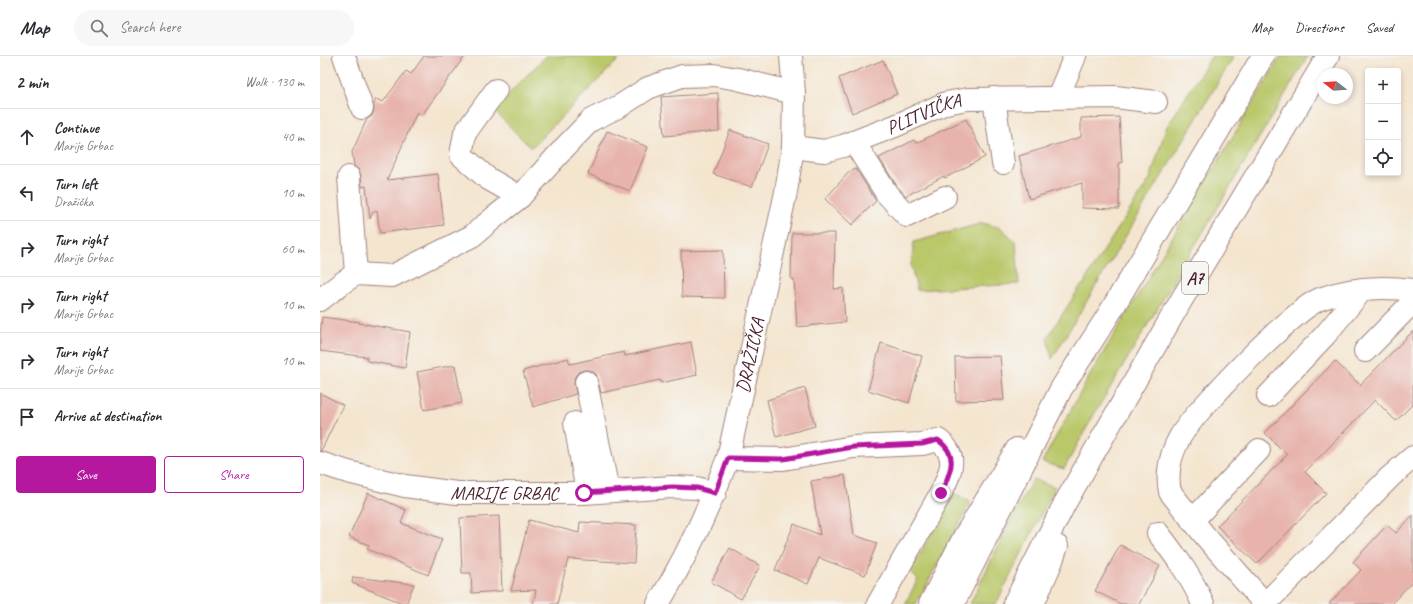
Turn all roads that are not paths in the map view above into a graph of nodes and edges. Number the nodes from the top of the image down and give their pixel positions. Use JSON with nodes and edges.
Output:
{"nodes":[{"id":1,"x":344,"y":56,"type":"edge"},
{"id":2,"x":791,"y":56,"type":"edge"},
{"id":3,"x":1075,"y":56,"type":"edge"},
{"id":4,"x":1263,"y":56,"type":"edge"},
{"id":5,"x":1328,"y":56,"type":"edge"},
{"id":6,"x":496,"y":90,"type":"dead end"},
{"id":7,"x":794,"y":93,"type":"junction"},
{"id":8,"x":1058,"y":97,"type":"junction"},
{"id":9,"x":994,"y":98,"type":"junction"},
{"id":10,"x":1156,"y":102,"type":"dead end"},
{"id":11,"x":362,"y":108,"type":"dead end"},
{"id":12,"x":854,"y":142,"type":"junction"},
{"id":13,"x":793,"y":147,"type":"junction"},
{"id":14,"x":1003,"y":163,"type":"dead end"},
{"id":15,"x":349,"y":177,"type":"dead end"},
{"id":16,"x":520,"y":197,"type":"junction"},
{"id":17,"x":945,"y":197,"type":"dead end"},
{"id":18,"x":356,"y":274,"type":"junction"},
{"id":19,"x":1363,"y":289,"type":"junction"},
{"id":20,"x":1413,"y":290,"type":"edge"},
{"id":21,"x":320,"y":300,"type":"edge"},
{"id":22,"x":1413,"y":302,"type":"edge"},
{"id":23,"x":1365,"y":351,"type":"dead end"},
{"id":24,"x":586,"y":382,"type":"dead end"},
{"id":25,"x":1062,"y":389,"type":"junction"},
{"id":26,"x":1268,"y":396,"type":"dead end"},
{"id":27,"x":575,"y":423,"type":"dead end"},
{"id":28,"x":1259,"y":450,"type":"dead end"},
{"id":29,"x":728,"y":458,"type":"junction"},
{"id":30,"x":1413,"y":458,"type":"edge"},
{"id":31,"x":320,"y":463,"type":"edge"},
{"id":32,"x":598,"y":492,"type":"junction"},
{"id":33,"x":715,"y":493,"type":"junction"},
{"id":34,"x":1065,"y":503,"type":"junction"},
{"id":35,"x":1192,"y":521,"type":"junction"},
{"id":36,"x":1158,"y":533,"type":"dead end"},
{"id":37,"x":658,"y":604,"type":"edge"},
{"id":38,"x":878,"y":604,"type":"edge"},
{"id":39,"x":930,"y":604,"type":"edge"},
{"id":40,"x":953,"y":604,"type":"edge"},
{"id":41,"x":1014,"y":604,"type":"edge"},
{"id":42,"x":1033,"y":604,"type":"edge"},
{"id":43,"x":1203,"y":604,"type":"edge"},
{"id":44,"x":1265,"y":604,"type":"edge"}],
"edges":[{"from":1,"to":11,"type":"main road"},
{"from":2,"to":7,"type":"main road","name":"DRAŽIČKA"},
{"from":3,"to":8,"type":"main road"},
{"from":4,"to":25,"type":"main road"},
{"from":5,"to":34,"type":"main road","number":"A7"},
{"from":6,"to":16,"type":"main road"},
{"from":7,"to":13,"type":"main road","name":"DRAŽIČKA"},
{"from":7,"to":16,"type":"main road"},
{"from":8,"to":9,"type":"main road","name":"PLITVIČKA"},
{"from":8,"to":10,"type":"main road","name":"PLITVIČKA"},
{"from":9,"to":12,"type":"main road","name":"PLITVIČKA"},
{"from":9,"to":14,"type":"main road"},
{"from":12,"to":13,"type":"main road","name":"PLITVIČKA"},
{"from":12,"to":17,"type":"main road"},
{"from":13,"to":29,"type":"main road","name":"DRAŽIČKA"},
{"from":15,"to":18,"type":"main road"},
{"from":16,"to":18,"type":"main road"},
{"from":18,"to":21,"type":"main road"},
{"from":19,"to":20,"type":"main road"},
{"from":19,"to":26,"type":"main road"},
{"from":19,"to":35,"type":"main road"},
{"from":22,"to":23,"type":"main road"},
{"from":24,"to":32,"type":"main road"},
{"from":25,"to":39,"type":"main road"},
{"from":25,"to":40,"type":"main road"},
{"from":27,"to":32,"type":"main road"},
{"from":28,"to":35,"type":"main road"},
{"from":29,"to":33,"type":"main road","name":"DRAŽIČKA"},
{"from":29,"to":38,"type":"main road"},
{"from":30,"to":44,"type":"main road"},
{"from":31,"to":32,"type":"main road","name":"MARIJE GRBAC"},
{"from":32,"to":33,"type":"main road","name":"MARIJE GRBAC"},
{"from":33,"to":37,"type":"main road","name":"DRAŽIČKA"},
{"from":34,"to":41,"type":"main road","number":"A7"},
{"from":34,"to":42,"type":"main road"},
{"from":35,"to":44,"type":"main road"},
{"from":36,"to":43,"type":"main road"}]}
